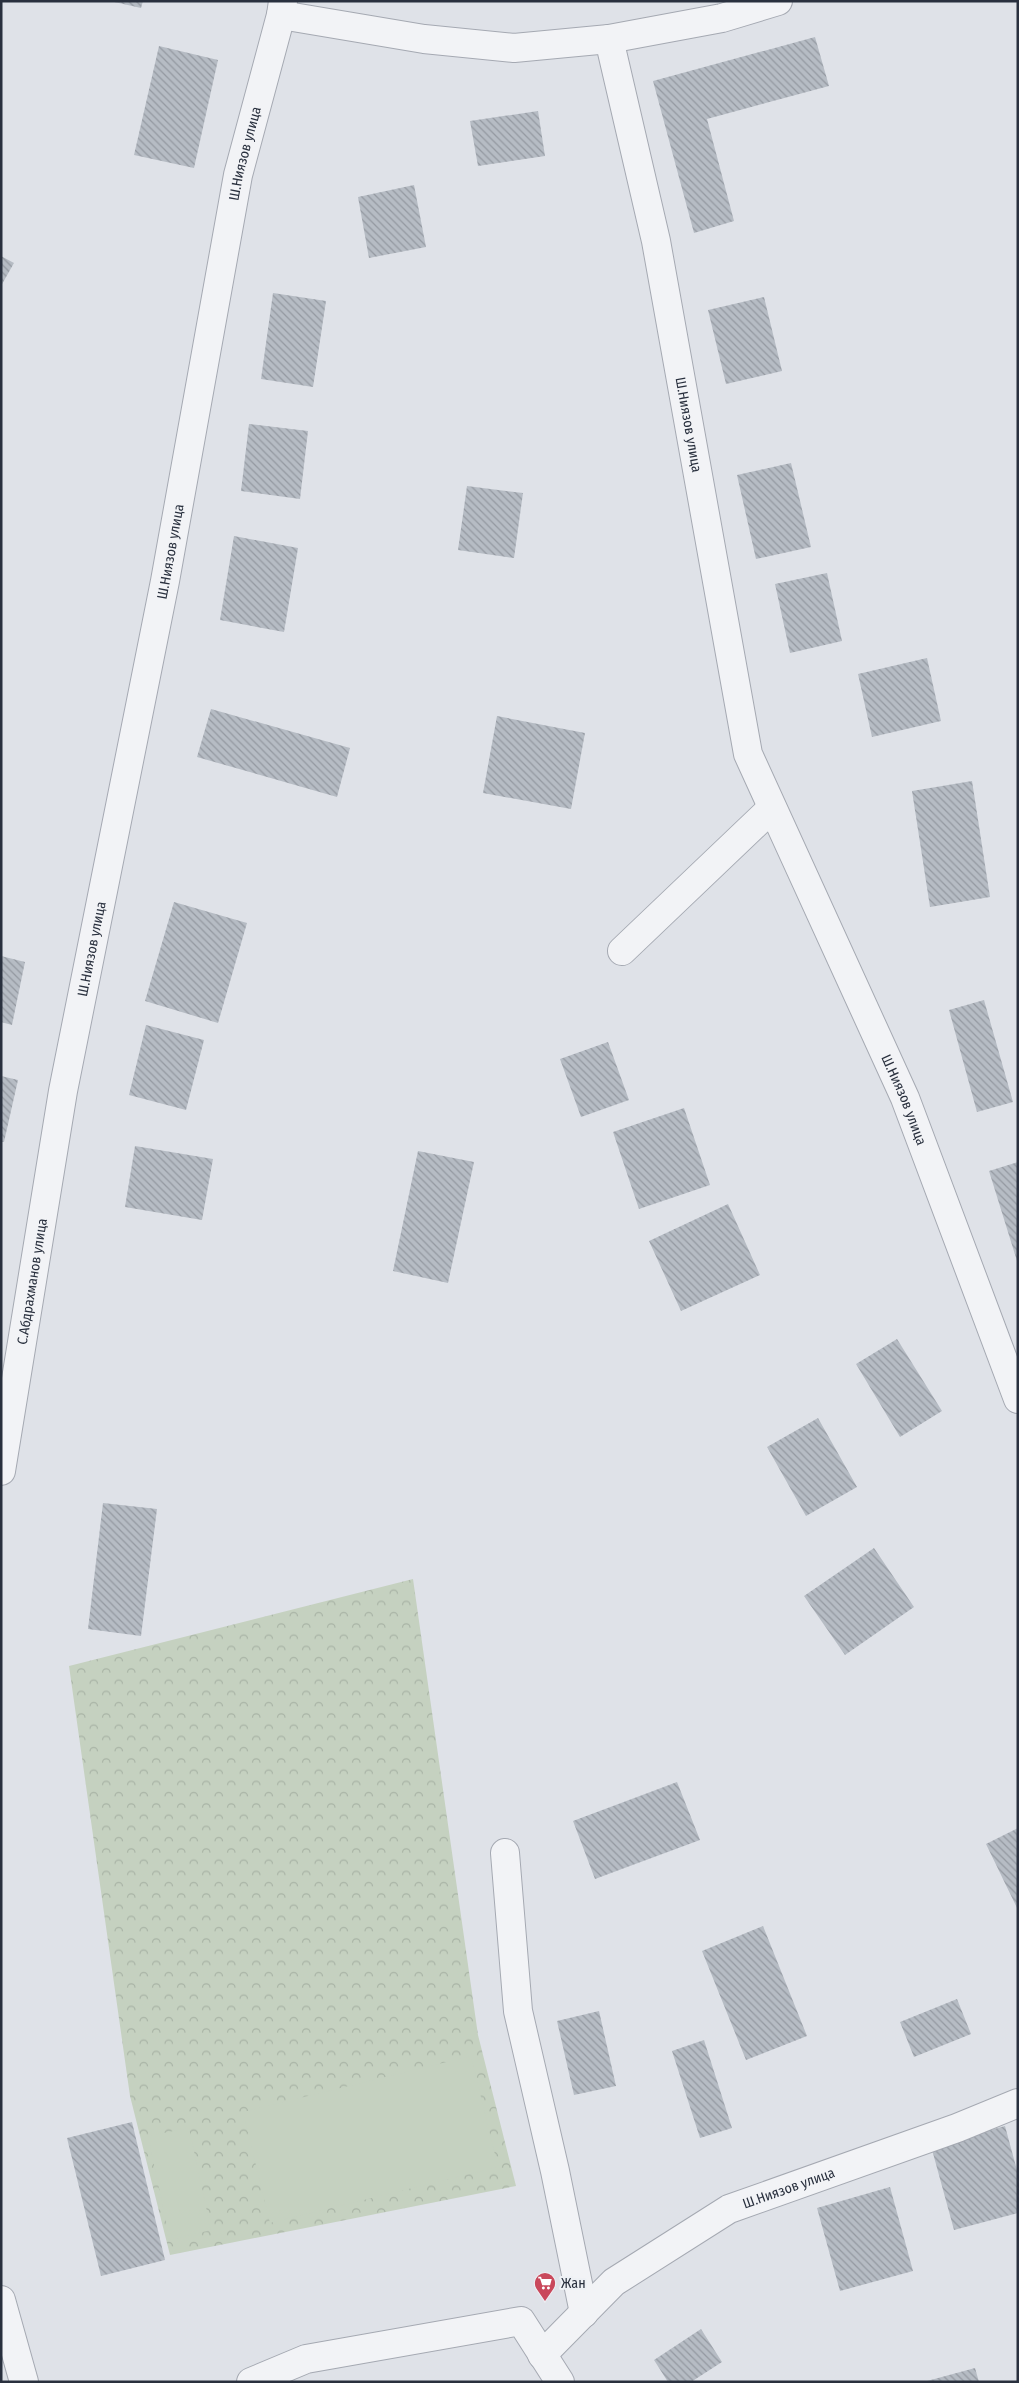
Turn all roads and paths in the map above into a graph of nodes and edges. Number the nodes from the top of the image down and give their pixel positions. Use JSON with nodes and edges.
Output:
{"nodes":[{"id":1,"x":778,"y":1,"type":"edge"},
{"id":2,"x":282,"y":8,"type":"edge"},
{"id":3,"x":609,"y":39,"type":"junction"},
{"id":4,"x":772,"y":808,"type":"junction"},
{"id":5,"x":622,"y":951,"type":"dead end"},
{"id":6,"x":63,"y":1090,"type":"joint"},
{"id":7,"x":1018,"y":1399,"type":"edge"},
{"id":8,"x":1,"y":1471,"type":"edge"},
{"id":9,"x":505,"y":1853,"type":"dead end"},
{"id":10,"x":1018,"y":2103,"type":"edge"},
{"id":11,"x":1,"y":2300,"type":"edge"},
{"id":12,"x":584,"y":2314,"type":"junction"},
{"id":13,"x":542,"y":2355,"type":"junction"},
{"id":14,"x":24,"y":2382,"type":"edge"},
{"id":15,"x":251,"y":2382,"type":"edge"},
{"id":16,"x":560,"y":2382,"type":"edge"}],
"edges":[{"from":1,"to":3,"type":"street","name":"Ш.Ниязов улица"},
{"from":2,"to":3,"type":"street","name":"Ш.Ниязов улица"},
{"from":2,"to":6,"type":"street","name":"Ш.Ниязов улица"},
{"from":3,"to":4,"type":"street","name":"Ш.Ниязов улица"},
{"from":4,"to":5,"type":"street"},
{"from":4,"to":7,"type":"street","name":"Ш.Ниязов улица"},
{"from":6,"to":8,"type":"street","name":"С.Абдрахманов улица"},
{"from":9,"to":12,"type":"street"},
{"from":10,"to":12,"type":"street","name":"Ш.Ниязов улица"},
{"from":11,"to":14,"type":"street"},
{"from":12,"to":13,"type":"street","name":"Ш.Ниязов улица"},
{"from":13,"to":15,"type":"street"},
{"from":13,"to":16,"type":"street"}]}
